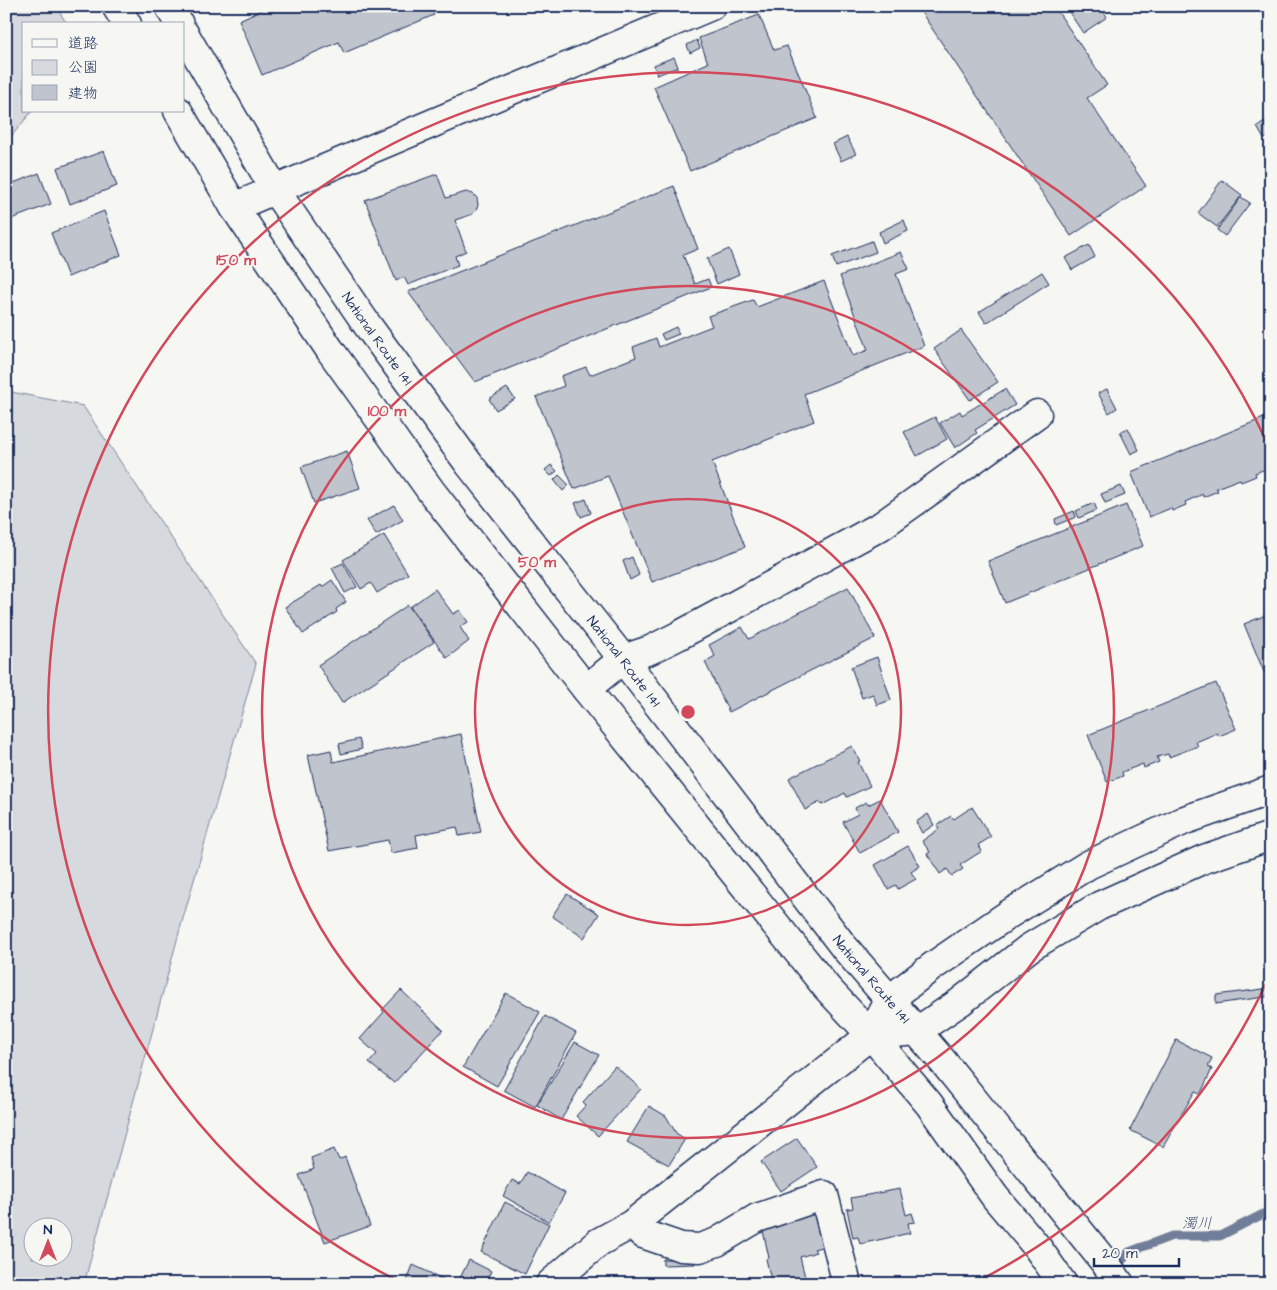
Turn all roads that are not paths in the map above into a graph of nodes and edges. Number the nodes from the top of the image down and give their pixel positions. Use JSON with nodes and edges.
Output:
{"nodes":[{"id":1,"x":116,"y":6,"type":"edge"},
{"id":2,"x":168,"y":6,"type":"edge"},
{"id":3,"x":711,"y":6,"type":"edge"},
{"id":4,"x":125,"y":22,"type":"edge"},
{"id":5,"x":178,"y":22,"type":"edge"},
{"id":6,"x":185,"y":35,"type":"edge"},
{"id":7,"x":179,"y":112,"type":"edge"},
{"id":8,"x":275,"y":190,"type":"junction"},
{"id":9,"x":234,"y":207,"type":"junction"},
{"id":10,"x":1037,"y":414,"type":"dead end"},
{"id":11,"x":623,"y":658,"type":"junction"},
{"id":12,"x":586,"y":689,"type":"junction"},
{"id":13,"x":1271,"y":790,"type":"edge"},
{"id":14,"x":1271,"y":836,"type":"edge"},
{"id":15,"x":890,"y":1000,"type":"junction"},
{"id":16,"x":917,"y":1031,"type":"junction"},
{"id":17,"x":871,"y":1035,"type":"junction"},
{"id":18,"x":632,"y":1224,"type":"junction"},
{"id":19,"x":550,"y":1284,"type":"edge"},
{"id":20,"x":847,"y":1284,"type":"edge"},
{"id":21,"x":1063,"y":1284,"type":"edge"},
{"id":22,"x":1120,"y":1284,"type":"edge"}],
"edges":[{"from":1,"to":4,"type":"main road"},
{"from":2,"to":5,"type":"main road"},
{"from":3,"to":8,"type":"main road"},
{"from":6,"to":8,"type":"main road","name":"National Route 141"},
{"from":7,"to":9,"type":"main road"},
{"from":8,"to":9,"type":"main road"},
{"from":8,"to":11,"type":"main road","name":"National Route 141"},
{"from":9,"to":12,"type":"main road"},
{"from":10,"to":11,"type":"main road"},
{"from":11,"to":12,"type":"main road"},
{"from":11,"to":15,"type":"main road","name":"National Route 141"},
{"from":12,"to":17,"type":"main road"},
{"from":13,"to":15,"type":"main road"},
{"from":14,"to":16,"type":"main road"},
{"from":15,"to":16,"type":"main road","name":"National Route 141"},
{"from":15,"to":17,"type":"main road"},
{"from":16,"to":17,"type":"main road"},
{"from":16,"to":22,"type":"main road","name":"National Route 141"},
{"from":17,"to":18,"type":"main road"},
{"from":17,"to":21,"type":"main road"},
{"from":18,"to":19,"type":"main road"},
{"from":18,"to":20,"type":"main road"}]}
